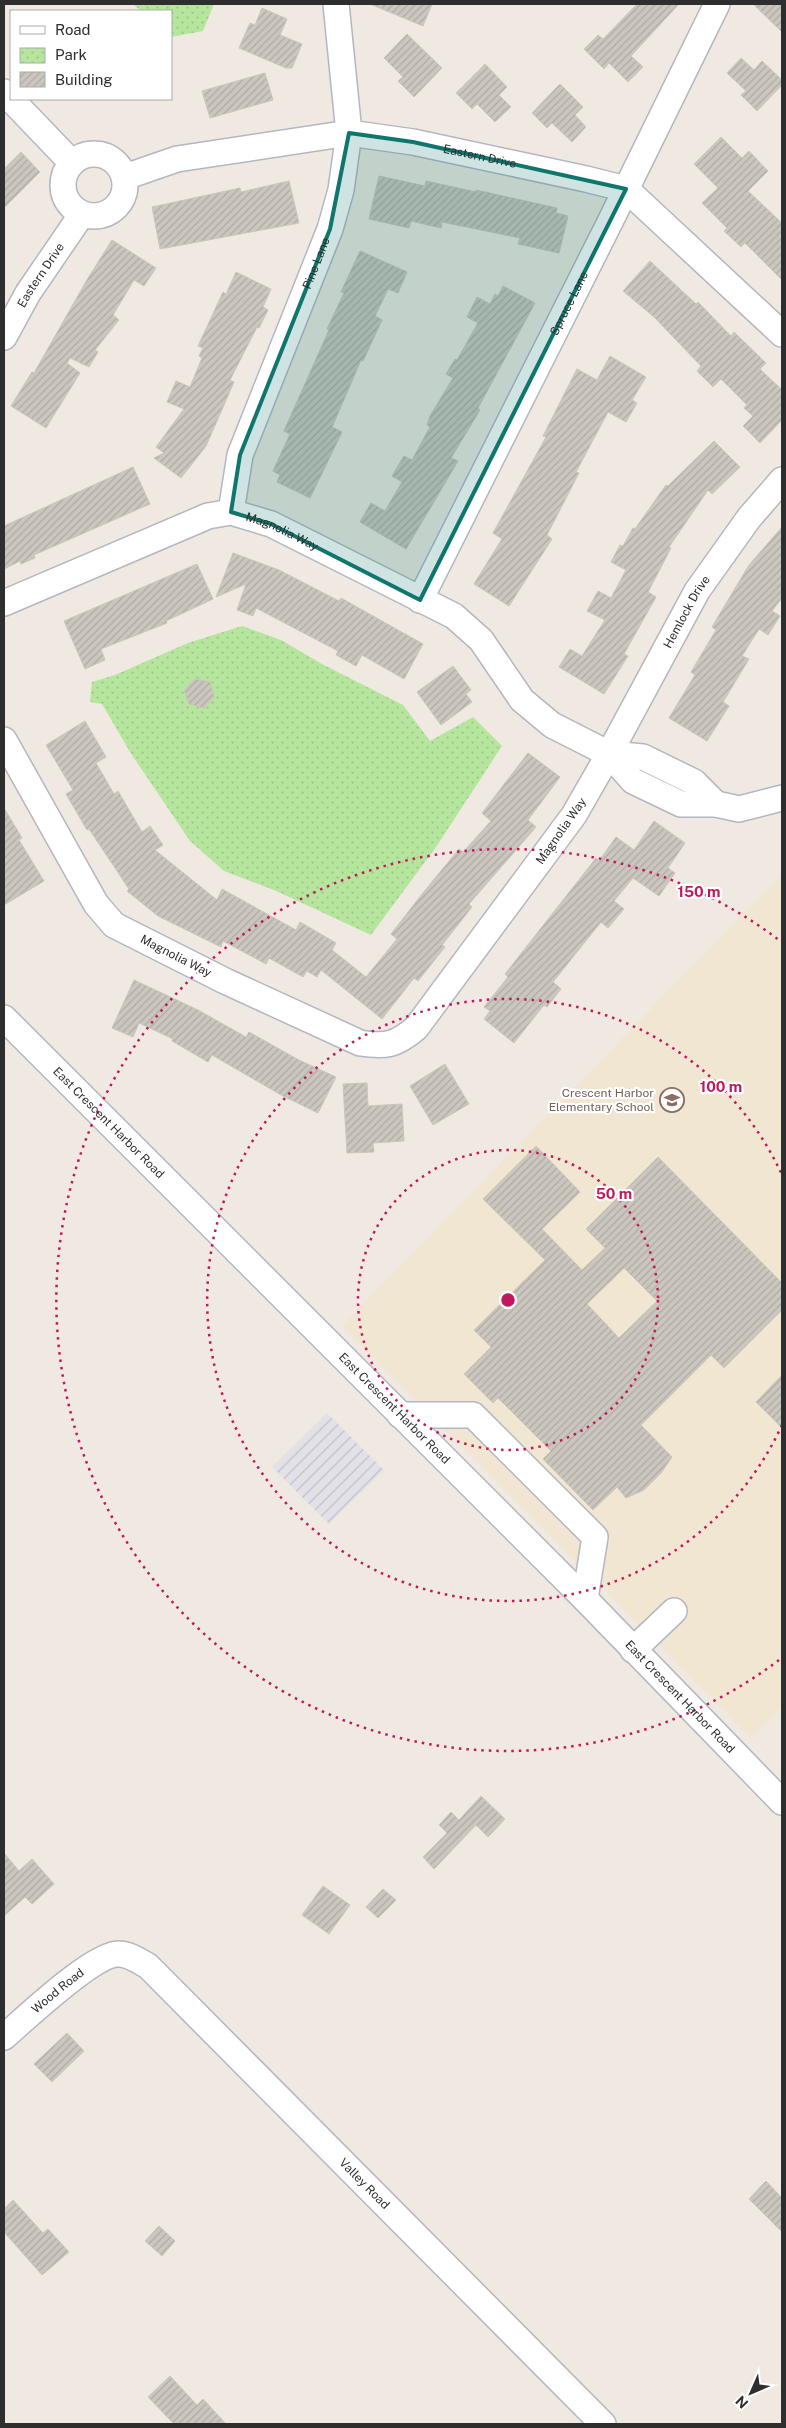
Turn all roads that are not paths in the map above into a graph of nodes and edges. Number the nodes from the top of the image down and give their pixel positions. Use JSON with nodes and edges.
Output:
{"nodes":[{"id":1,"x":336,"y":4,"type":"edge"},
{"id":2,"x":717,"y":4,"type":"edge"},
{"id":3,"x":12,"y":100,"type":"edge"},
{"id":4,"x":349,"y":133,"type":"junction"},
{"id":5,"x":72,"y":163,"type":"junction"},
{"id":6,"x":125,"y":177,"type":"junction"},
{"id":7,"x":626,"y":189,"type":"junction"},
{"id":8,"x":82,"y":214,"type":"junction"},
{"id":9,"x":782,"y":334,"type":"edge"},
{"id":10,"x":4,"y":337,"type":"edge"},
{"id":11,"x":782,"y":480,"type":"edge"},
{"id":12,"x":231,"y":512,"type":"junction"},
{"id":13,"x":420,"y":600,"type":"junction"},
{"id":14,"x":4,"y":603,"type":"edge"},
{"id":15,"x":4,"y":740,"type":"edge"},
{"id":16,"x":609,"y":754,"type":"junction"},
{"id":17,"x":782,"y":798,"type":"edge"},
{"id":18,"x":4,"y":1018,"type":"edge"},
{"id":19,"x":400,"y":1414,"type":"junction"},
{"id":20,"x":585,"y":1599,"type":"junction"},
{"id":21,"x":674,"y":1611,"type":"dead end"},
{"id":22,"x":633,"y":1650,"type":"junction"},
{"id":23,"x":782,"y":1802,"type":"edge"},
{"id":24,"x":119,"y":1954,"type":"joint"},
{"id":25,"x":4,"y":2037,"type":"edge"},
{"id":26,"x":603,"y":2424,"type":"edge"}],
"edges":[{"from":1,"to":4,"type":"street","name":"Pine Lane"},
{"from":2,"to":7,"type":"street","name":"Spruce Lane"},
{"from":3,"to":5,"type":"street"},
{"from":4,"to":6,"type":"street","name":"Eastern Drive"},
{"from":4,"to":7,"type":"street","name":"Eastern Drive"},
{"from":4,"to":12,"type":"street","name":"Pine Lane"},
{"from":5,"to":6,"type":"street"},
{"from":5,"to":8,"type":"street"},
{"from":6,"to":8,"type":"street"},
{"from":7,"to":9,"type":"street"},
{"from":7,"to":13,"type":"street","name":"Spruce Lane"},
{"from":8,"to":10,"type":"street","name":"Eastern Drive"},
{"from":11,"to":16,"type":"street","name":"Hemlock Drive"},
{"from":12,"to":13,"type":"street","name":"Magnolia Way"},
{"from":12,"to":14,"type":"street","name":"Magnolia Way"},
{"from":13,"to":16,"type":"street","name":"Magnolia Way"},
{"from":15,"to":16,"type":"street","name":"Magnolia Way"},
{"from":16,"to":17,"type":"street"},
{"from":18,"to":19,"type":"street","name":"East Crescent Harbor Road"},
{"from":19,"to":20,"type":"street","name":"East Crescent Harbor Road"},
{"from":19,"to":20,"type":"street"},
{"from":20,"to":22,"type":"street","name":"East Crescent Harbor Road"},
{"from":21,"to":22,"type":"street"},
{"from":22,"to":23,"type":"street","name":"East Crescent Harbor Road"},
{"from":24,"to":25,"type":"street","name":"Wood Road"},
{"from":24,"to":26,"type":"street","name":"Valley Road"}]}
